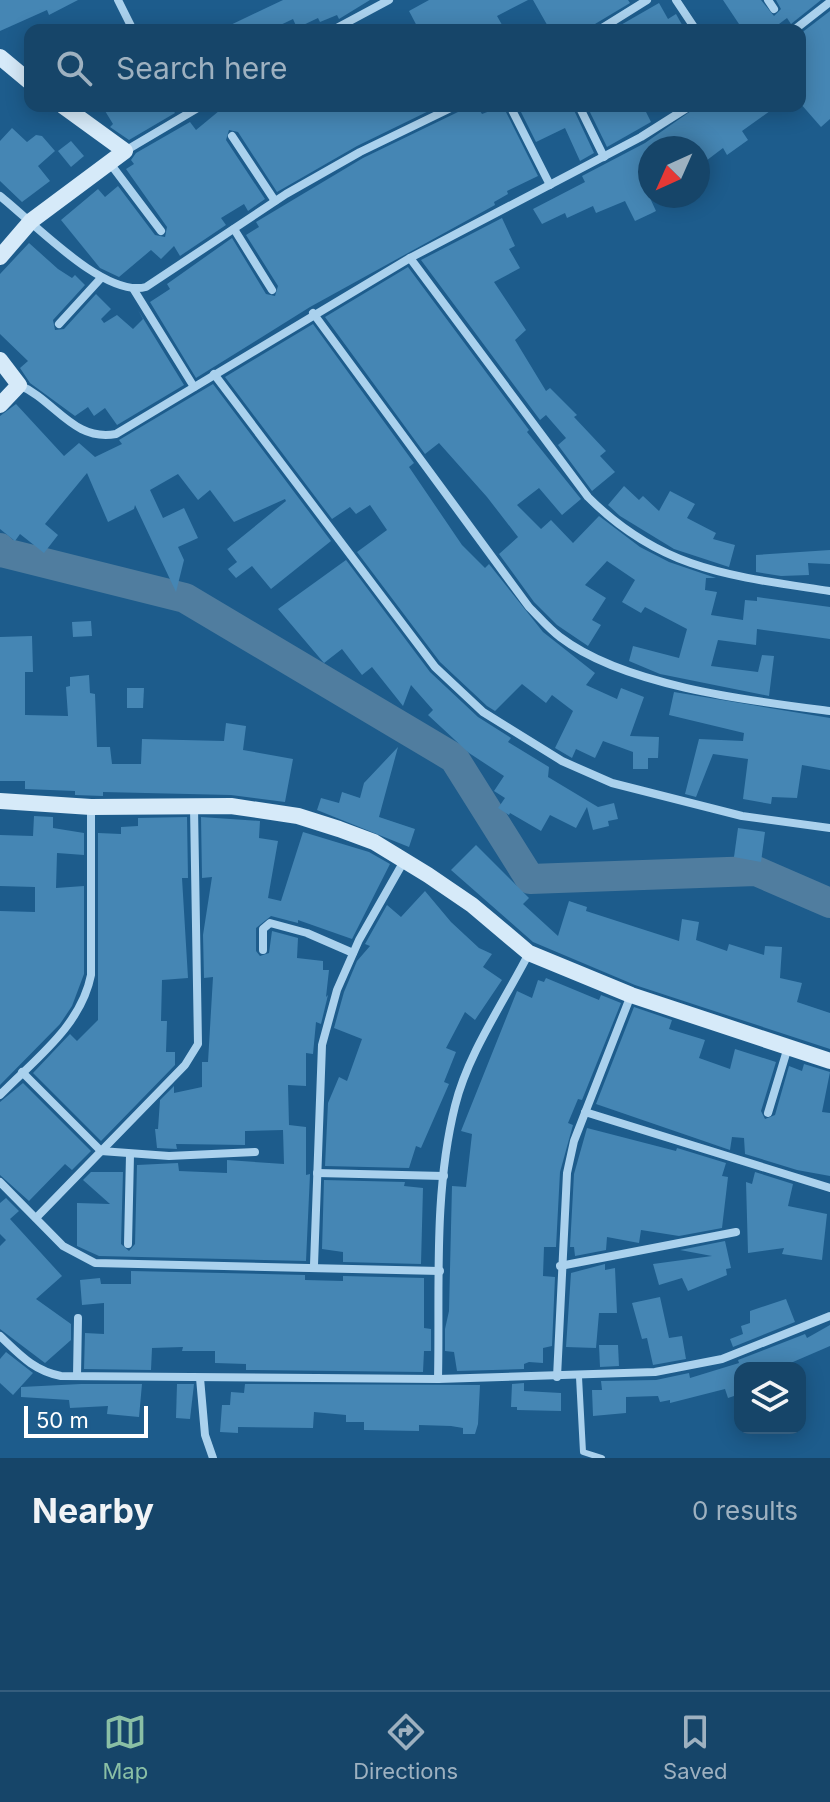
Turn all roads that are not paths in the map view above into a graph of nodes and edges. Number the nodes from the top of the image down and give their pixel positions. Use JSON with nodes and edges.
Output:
{"nodes":[{"id":1,"x":118,"y":0,"type":"edge"},
{"id":2,"x":389,"y":0,"type":"edge"},
{"id":3,"x":647,"y":0,"type":"edge"},
{"id":4,"x":676,"y":0,"type":"edge"},
{"id":5,"x":768,"y":0,"type":"edge"},
{"id":6,"x":830,"y":2,"type":"edge"},
{"id":7,"x":774,"y":9,"type":"dead end"},
{"id":8,"x":130,"y":24,"type":"edge"},
{"id":9,"x":344,"y":24,"type":"edge"},
{"id":10,"x":609,"y":24,"type":"edge"},
{"id":11,"x":692,"y":24,"type":"edge"},
{"id":12,"x":802,"y":24,"type":"edge"},
{"id":13,"x":0,"y":57,"type":"edge"},
{"id":14,"x":24,"y":77,"type":"edge"},
{"id":15,"x":71,"y":112,"type":"edge"},
{"id":16,"x":182,"y":112,"type":"edge"},
{"id":17,"x":191,"y":112,"type":"edge"},
{"id":18,"x":443,"y":112,"type":"edge"},
{"id":19,"x":513,"y":112,"type":"edge"},
{"id":20,"x":582,"y":112,"type":"edge"},
{"id":21,"x":680,"y":112,"type":"edge"},
{"id":22,"x":184,"y":116,"type":"junction"},
{"id":23,"x":232,"y":136,"type":"dead end"},
{"id":24,"x":125,"y":151,"type":"junction"},
{"id":25,"x":604,"y":157,"type":"junction"},
{"id":26,"x":109,"y":162,"type":"junction"},
{"id":27,"x":550,"y":185,"type":"junction"},
{"id":28,"x":0,"y":196,"type":"edge"},
{"id":29,"x":275,"y":201,"type":"junction"},
{"id":30,"x":31,"y":221,"type":"junction"},
{"id":31,"x":234,"y":229,"type":"junction"},
{"id":32,"x":161,"y":231,"type":"dead end"},
{"id":33,"x":0,"y":257,"type":"edge"},
{"id":34,"x":410,"y":258,"type":"junction"},
{"id":35,"x":101,"y":278,"type":"junction"},
{"id":36,"x":134,"y":290,"type":"junction"},
{"id":37,"x":272,"y":290,"type":"dead end"},
{"id":38,"x":313,"y":313,"type":"junction"},
{"id":39,"x":59,"y":324,"type":"dead end"},
{"id":40,"x":0,"y":360,"type":"edge"},
{"id":41,"x":214,"y":374,"type":"junction"},
{"id":42,"x":19,"y":385,"type":"junction"},
{"id":43,"x":194,"y":387,"type":"junction"},
{"id":44,"x":0,"y":405,"type":"edge"},
{"id":45,"x":830,"y":591,"type":"edge"},
{"id":46,"x":830,"y":711,"type":"edge"},
{"id":47,"x":0,"y":801,"type":"edge"},
{"id":48,"x":194,"y":806,"type":"junction"},
{"id":49,"x":91,"y":807,"type":"junction"},
{"id":50,"x":830,"y":828,"type":"edge"},
{"id":51,"x":404,"y":860,"type":"junction"},
{"id":52,"x":263,"y":950,"type":"dead end"},
{"id":53,"x":353,"y":953,"type":"junction"},
{"id":54,"x":529,"y":953,"type":"junction"},
{"id":55,"x":631,"y":995,"type":"junction"},
{"id":56,"x":788,"y":1047,"type":"junction"},
{"id":57,"x":830,"y":1061,"type":"edge"},
{"id":58,"x":22,"y":1072,"type":"junction"},
{"id":59,"x":0,"y":1095,"type":"edge"},
{"id":60,"x":585,"y":1112,"type":"junction"},
{"id":61,"x":768,"y":1113,"type":"dead end"},
{"id":62,"x":101,"y":1151,"type":"junction"},
{"id":63,"x":255,"y":1152,"type":"dead end"},
{"id":64,"x":130,"y":1155,"type":"junction"},
{"id":65,"x":317,"y":1173,"type":"junction"},
{"id":66,"x":444,"y":1176,"type":"junction"},
{"id":67,"x":0,"y":1182,"type":"edge"},
{"id":68,"x":830,"y":1188,"type":"edge"},
{"id":69,"x":36,"y":1218,"type":"junction"},
{"id":70,"x":736,"y":1232,"type":"dead end"},
{"id":71,"x":128,"y":1244,"type":"dead end"},
{"id":72,"x":314,"y":1265,"type":"junction"},
{"id":73,"x":560,"y":1266,"type":"junction"},
{"id":74,"x":440,"y":1271,"type":"junction"},
{"id":75,"x":830,"y":1316,"type":"edge"},
{"id":76,"x":78,"y":1318,"type":"dead end"},
{"id":77,"x":0,"y":1336,"type":"edge"},
{"id":78,"x":77,"y":1376,"type":"junction"},
{"id":79,"x":557,"y":1377,"type":"junction"},
{"id":80,"x":579,"y":1377,"type":"junction"},
{"id":81,"x":200,"y":1378,"type":"junction"},
{"id":82,"x":438,"y":1379,"type":"junction"},
{"id":83,"x":581,"y":1455,"type":"edge"},
{"id":84,"x":213,"y":1458,"type":"edge"},
{"id":85,"x":602,"y":1458,"type":"edge"}],
"edges":[{"from":1,"to":8,"type":"street"},
{"from":2,"to":9,"type":"street"},
{"from":3,"to":10,"type":"street"},
{"from":4,"to":11,"type":"street"},
{"from":5,"to":7,"type":"street"},
{"from":6,"to":12,"type":"street"},
{"from":13,"to":14,"type":"street"},
{"from":15,"to":24,"type":"street"},
{"from":16,"to":22,"type":"street"},
{"from":17,"to":22,"type":"street"},
{"from":18,"to":29,"type":"street"},
{"from":19,"to":27,"type":"street"},
{"from":20,"to":25,"type":"street"},
{"from":21,"to":25,"type":"street"},
{"from":22,"to":24,"type":"street"},
{"from":23,"to":29,"type":"street"},
{"from":24,"to":26,"type":"street"},
{"from":25,"to":27,"type":"street"},
{"from":26,"to":30,"type":"street"},
{"from":26,"to":32,"type":"street"},
{"from":27,"to":34,"type":"street"},
{"from":28,"to":30,"type":"street"},
{"from":29,"to":31,"type":"street"},
{"from":30,"to":33,"type":"street"},
{"from":30,"to":35,"type":"street"},
{"from":31,"to":36,"type":"street"},
{"from":31,"to":37,"type":"street"},
{"from":34,"to":38,"type":"street"},
{"from":34,"to":45,"type":"street"},
{"from":35,"to":36,"type":"street"},
{"from":35,"to":39,"type":"street"},
{"from":36,"to":43,"type":"street"},
{"from":38,"to":41,"type":"street"},
{"from":38,"to":46,"type":"street"},
{"from":40,"to":42,"type":"street"},
{"from":41,"to":43,"type":"street"},
{"from":41,"to":50,"type":"street"},
{"from":42,"to":43,"type":"street"},
{"from":42,"to":44,"type":"street"},
{"from":47,"to":49,"type":"street"},
{"from":48,"to":49,"type":"street"},
{"from":48,"to":51,"type":"street"},
{"from":48,"to":62,"type":"street"},
{"from":49,"to":58,"type":"street"},
{"from":51,"to":53,"type":"street"},
{"from":51,"to":54,"type":"street"},
{"from":52,"to":53,"type":"street"},
{"from":53,"to":65,"type":"street"},
{"from":54,"to":55,"type":"street"},
{"from":54,"to":66,"type":"street"},
{"from":55,"to":56,"type":"street"},
{"from":55,"to":60,"type":"street"},
{"from":56,"to":57,"type":"street"},
{"from":56,"to":61,"type":"street"},
{"from":58,"to":59,"type":"street"},
{"from":58,"to":62,"type":"street"},
{"from":60,"to":68,"type":"street"},
{"from":60,"to":73,"type":"street"},
{"from":62,"to":64,"type":"street"},
{"from":62,"to":69,"type":"street"},
{"from":63,"to":64,"type":"street"},
{"from":64,"to":71,"type":"street"},
{"from":65,"to":66,"type":"street"},
{"from":65,"to":72,"type":"street"},
{"from":66,"to":74,"type":"street"},
{"from":67,"to":69,"type":"street"},
{"from":69,"to":72,"type":"street"},
{"from":70,"to":73,"type":"street"},
{"from":72,"to":74,"type":"street"},
{"from":73,"to":79,"type":"street"},
{"from":74,"to":82,"type":"street"},
{"from":75,"to":80,"type":"street"},
{"from":76,"to":78,"type":"street"},
{"from":77,"to":78,"type":"street"},
{"from":78,"to":81,"type":"street"},
{"from":79,"to":80,"type":"street"},
{"from":79,"to":82,"type":"street"},
{"from":80,"to":83,"type":"lane"},
{"from":81,"to":82,"type":"street"},
{"from":81,"to":84,"type":"street"},
{"from":83,"to":85,"type":"lane"}]}
